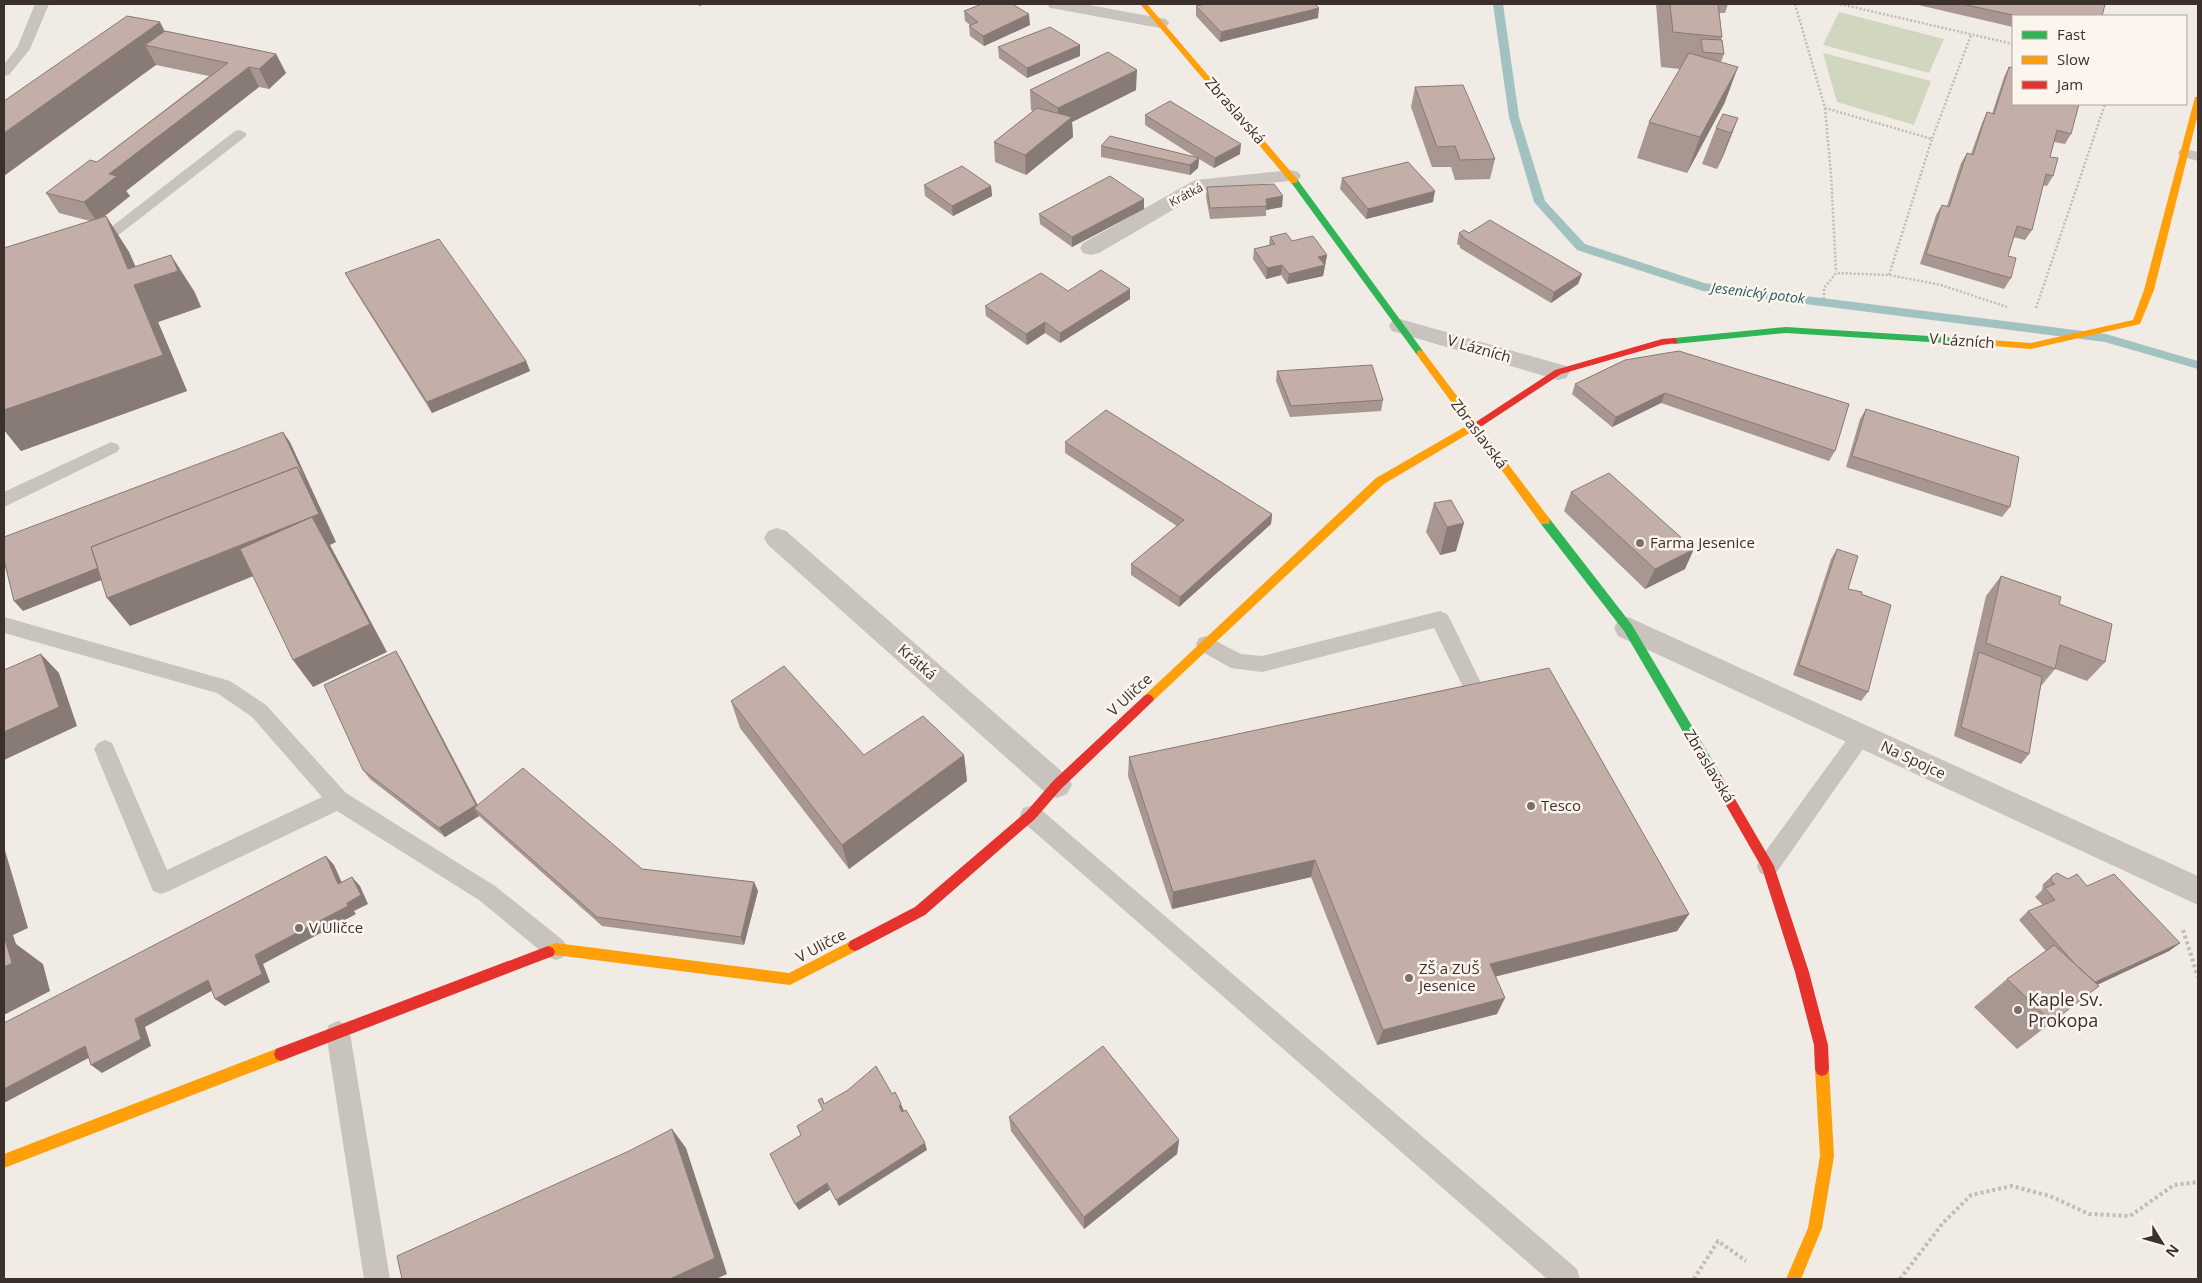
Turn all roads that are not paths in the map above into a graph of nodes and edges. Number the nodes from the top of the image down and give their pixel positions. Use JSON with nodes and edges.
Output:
{"nodes":[{"id":1,"x":42,"y":4,"type":"edge"},
{"id":2,"x":1056,"y":4,"type":"edge"},
{"id":3,"x":1144,"y":4,"type":"edge"},
{"id":4,"x":1160,"y":23,"type":"junction"},
{"id":5,"x":4,"y":49,"type":"edge"},
{"id":6,"x":23,"y":49,"type":"junction"},
{"id":7,"x":4,"y":72,"type":"edge"},
{"id":8,"x":2198,"y":99,"type":"edge"},
{"id":9,"x":240,"y":134,"type":"dead end"},
{"id":10,"x":2192,"y":155,"type":"edge"},
{"id":11,"x":1291,"y":176,"type":"junction"},
{"id":12,"x":1091,"y":248,"type":"dead end"},
{"id":13,"x":76,"y":249,"type":"edge"},
{"id":14,"x":1400,"y":326,"type":"junction"},
{"id":15,"x":1558,"y":372,"type":"junction"},
{"id":16,"x":1473,"y":427,"type":"junction"},
{"id":17,"x":111,"y":448,"type":"dead end"},
{"id":18,"x":4,"y":500,"type":"edge"},
{"id":19,"x":777,"y":538,"type":"dead end"},
{"id":20,"x":4,"y":625,"type":"edge"},
{"id":21,"x":1628,"y":628,"type":"junction"},
{"id":22,"x":1206,"y":644,"type":"junction"},
{"id":23,"x":1473,"y":687,"type":"edge"},
{"id":24,"x":1861,"y":736,"type":"junction"},
{"id":25,"x":105,"y":748,"type":"dead end"},
{"id":26,"x":1057,"y":785,"type":"junction"},
{"id":27,"x":338,"y":800,"type":"junction"},
{"id":28,"x":1031,"y":815,"type":"junction"},
{"id":29,"x":1768,"y":866,"type":"junction"},
{"id":30,"x":2198,"y":891,"type":"edge"},
{"id":31,"x":556,"y":949,"type":"junction"},
{"id":32,"x":338,"y":1033,"type":"junction"},
{"id":33,"x":4,"y":1161,"type":"edge"},
{"id":34,"x":377,"y":1279,"type":"edge"},
{"id":35,"x":1567,"y":1279,"type":"edge"},
{"id":36,"x":1793,"y":1279,"type":"edge"}],
"edges":[{"from":1,"to":6,"type":"lane"},
{"from":2,"to":4,"type":"street"},
{"from":3,"to":4,"type":"street","name":"Zbraslavská"},
{"from":4,"to":11,"type":"street","name":"Zbraslavská"},
{"from":5,"to":6,"type":"lane"},
{"from":6,"to":7,"type":"lane"},
{"from":8,"to":10,"type":"street","name":"V Lázních"},
{"from":9,"to":13,"type":"lane"},
{"from":10,"to":15,"type":"street","name":"V Lázních"},
{"from":11,"to":12,"type":"street","name":"Krátká"},
{"from":11,"to":14,"type":"street","name":"Zbraslavská"},
{"from":14,"to":15,"type":"street","name":"V Lázních"},
{"from":14,"to":16,"type":"street","name":"Zbraslavská"},
{"from":15,"to":16,"type":"street","name":"V Lázních"},
{"from":16,"to":21,"type":"street","name":"Zbraslavská"},
{"from":16,"to":22,"type":"street","name":"V Uličce"},
{"from":17,"to":18,"type":"lane"},
{"from":19,"to":26,"type":"street","name":"Krátká"},
{"from":20,"to":27,"type":"lane"},
{"from":21,"to":24,"type":"street","name":"Na Spojce"},
{"from":21,"to":29,"type":"street","name":"Zbraslavská"},
{"from":22,"to":23,"type":"lane"},
{"from":22,"to":26,"type":"street","name":"V Uličce"},
{"from":24,"to":29,"type":"lane"},
{"from":24,"to":30,"type":"street","name":"Na Spojce"},
{"from":25,"to":27,"type":"lane"},
{"from":26,"to":28,"type":"street","name":"V Uličce"},
{"from":27,"to":31,"type":"lane"},
{"from":28,"to":31,"type":"street","name":"V Uličce"},
{"from":28,"to":35,"type":"lane"},
{"from":29,"to":36,"type":"street","name":"Zbraslavská"},
{"from":31,"to":32,"type":"street","name":"V Uličce"},
{"from":32,"to":33,"type":"street","name":"V Uličce"},
{"from":32,"to":34,"type":"lane"}]}
